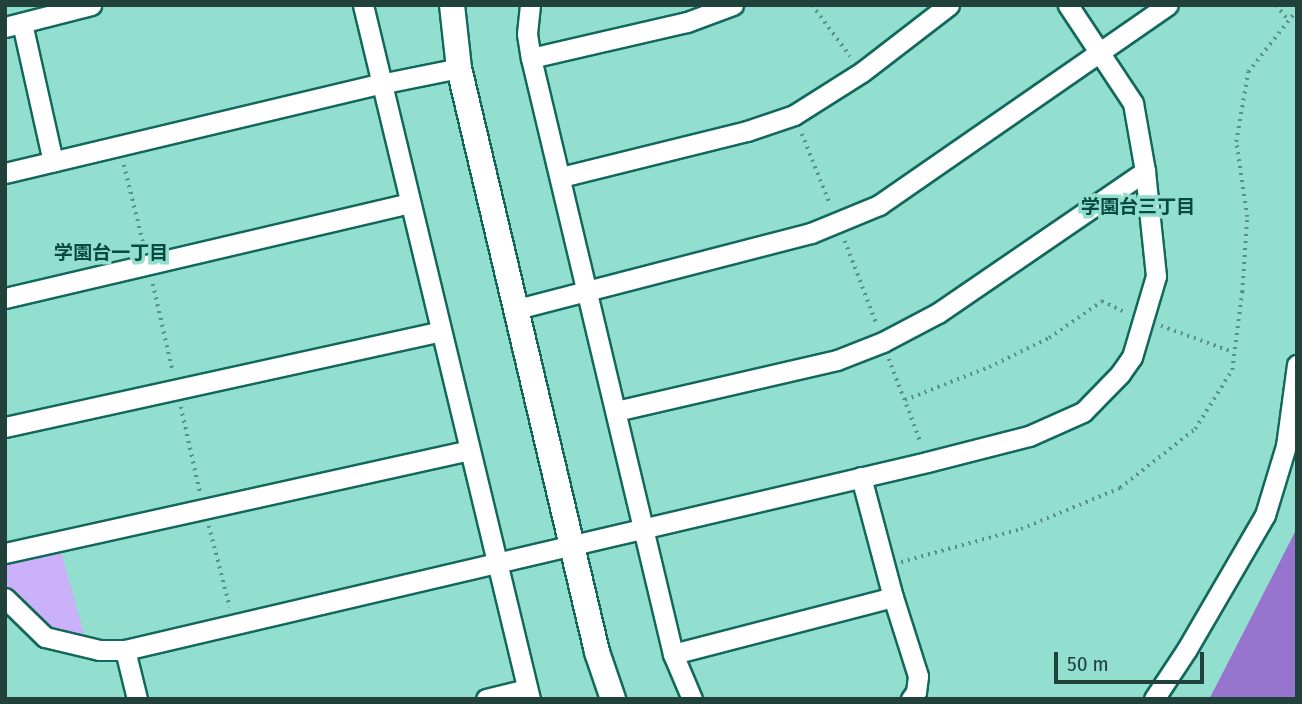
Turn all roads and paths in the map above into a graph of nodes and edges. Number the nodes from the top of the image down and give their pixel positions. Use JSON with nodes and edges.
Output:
{"nodes":[{"id":1,"x":91,"y":5,"type":"edge"},
{"id":2,"x":363,"y":5,"type":"edge"},
{"id":3,"x":452,"y":5,"type":"edge"},
{"id":4,"x":530,"y":5,"type":"edge"},
{"id":5,"x":733,"y":5,"type":"edge"},
{"id":6,"x":813,"y":5,"type":"edge"},
{"id":7,"x":949,"y":5,"type":"edge"},
{"id":8,"x":1068,"y":5,"type":"edge"},
{"id":9,"x":1168,"y":5,"type":"edge"},
{"id":10,"x":1276,"y":5,"type":"edge"},
{"id":11,"x":1288,"y":21,"type":"dead end"},
{"id":12,"x":13,"y":25,"type":"edge"},
{"id":13,"x":1101,"y":52,"type":"junction"},
{"id":14,"x":531,"y":58,"type":"junction"},
{"id":15,"x":459,"y":68,"type":"junction"},
{"id":16,"x":862,"y":72,"type":"junction"},
{"id":17,"x":380,"y":84,"type":"junction"},
{"id":18,"x":794,"y":115,"type":"junction"},
{"id":19,"x":53,"y":162,"type":"junction"},
{"id":20,"x":1145,"y":171,"type":"junction"},
{"id":21,"x":5,"y":173,"type":"edge"},
{"id":22,"x":561,"y":177,"type":"junction"},
{"id":23,"x":410,"y":203,"type":"junction"},
{"id":24,"x":838,"y":223,"type":"junction"},
{"id":25,"x":587,"y":293,"type":"junction"},
{"id":26,"x":5,"y":298,"type":"edge"},
{"id":27,"x":517,"y":309,"type":"junction"},
{"id":28,"x":1143,"y":320,"type":"junction"},
{"id":29,"x":440,"y":331,"type":"junction"},
{"id":30,"x":883,"y":342,"type":"junction"},
{"id":31,"x":1234,"y":352,"type":"dead end"},
{"id":32,"x":1297,"y":365,"type":"edge"},
{"id":33,"x":905,"y":400,"type":"junction"},
{"id":34,"x":616,"y":411,"type":"junction"},
{"id":35,"x":5,"y":427,"type":"edge"},
{"id":36,"x":469,"y":450,"type":"junction"},
{"id":37,"x":928,"y":462,"type":"junction"},
{"id":38,"x":861,"y":477,"type":"junction"},
{"id":39,"x":645,"y":528,"type":"junction"},
{"id":40,"x":573,"y":546,"type":"junction"},
{"id":41,"x":5,"y":553,"type":"edge"},
{"id":42,"x":496,"y":564,"type":"junction"},
{"id":43,"x":5,"y":597,"type":"edge"},
{"id":44,"x":893,"y":597,"type":"junction"},
{"id":45,"x":125,"y":650,"type":"junction"},
{"id":46,"x":673,"y":654,"type":"junction"},
{"id":47,"x":528,"y":694,"type":"edge"},
{"id":48,"x":137,"y":699,"type":"edge"},
{"id":49,"x":486,"y":699,"type":"edge"},
{"id":50,"x":613,"y":699,"type":"edge"},
{"id":51,"x":692,"y":699,"type":"edge"},
{"id":52,"x":911,"y":699,"type":"edge"},
{"id":53,"x":1154,"y":699,"type":"edge"}],
"edges":[{"from":1,"to":12,"type":"street"},
{"from":2,"to":17,"type":"street"},
{"from":3,"to":15,"type":"street"},
{"from":4,"to":14,"type":"street"},
{"from":5,"to":14,"type":"street"},
{"from":6,"to":16,"type":"path"},
{"from":7,"to":16,"type":"street"},
{"from":8,"to":13,"type":"street"},
{"from":9,"to":13,"type":"street"},
{"from":10,"to":11,"type":"path"},
{"from":12,"to":19,"type":"street"},
{"from":13,"to":20,"type":"street"},
{"from":13,"to":24,"type":"street"},
{"from":14,"to":22,"type":"street"},
{"from":15,"to":17,"type":"street"},
{"from":15,"to":27,"type":"street"},
{"from":16,"to":18,"type":"street"},
{"from":17,"to":19,"type":"street"},
{"from":17,"to":23,"type":"street"},
{"from":18,"to":22,"type":"street"},
{"from":18,"to":24,"type":"path"},
{"from":19,"to":21,"type":"street"},
{"from":20,"to":28,"type":"street"},
{"from":20,"to":30,"type":"street"},
{"from":22,"to":25,"type":"street"},
{"from":23,"to":26,"type":"street"},
{"from":23,"to":29,"type":"street"},
{"from":24,"to":25,"type":"street"},
{"from":24,"to":30,"type":"path"},
{"from":25,"to":27,"type":"street"},
{"from":25,"to":34,"type":"street"},
{"from":27,"to":40,"type":"street"},
{"from":28,"to":31,"type":"path"},
{"from":28,"to":33,"type":"path"},
{"from":28,"to":37,"type":"street"},
{"from":29,"to":35,"type":"street"},
{"from":29,"to":36,"type":"street"},
{"from":30,"to":33,"type":"path"},
{"from":30,"to":34,"type":"street"},
{"from":32,"to":53,"type":"street"},
{"from":33,"to":37,"type":"path"},
{"from":34,"to":39,"type":"street"},
{"from":36,"to":41,"type":"street"},
{"from":36,"to":42,"type":"street"},
{"from":37,"to":38,"type":"street"},
{"from":38,"to":39,"type":"street"},
{"from":38,"to":44,"type":"street"},
{"from":39,"to":40,"type":"street"},
{"from":39,"to":46,"type":"street"},
{"from":40,"to":42,"type":"street"},
{"from":40,"to":50,"type":"street"},
{"from":42,"to":45,"type":"street"},
{"from":42,"to":47,"type":"street"},
{"from":43,"to":45,"type":"street"},
{"from":44,"to":46,"type":"street"},
{"from":44,"to":52,"type":"street"},
{"from":45,"to":48,"type":"street"},
{"from":46,"to":51,"type":"street"},
{"from":47,"to":49,"type":"street"}]}
